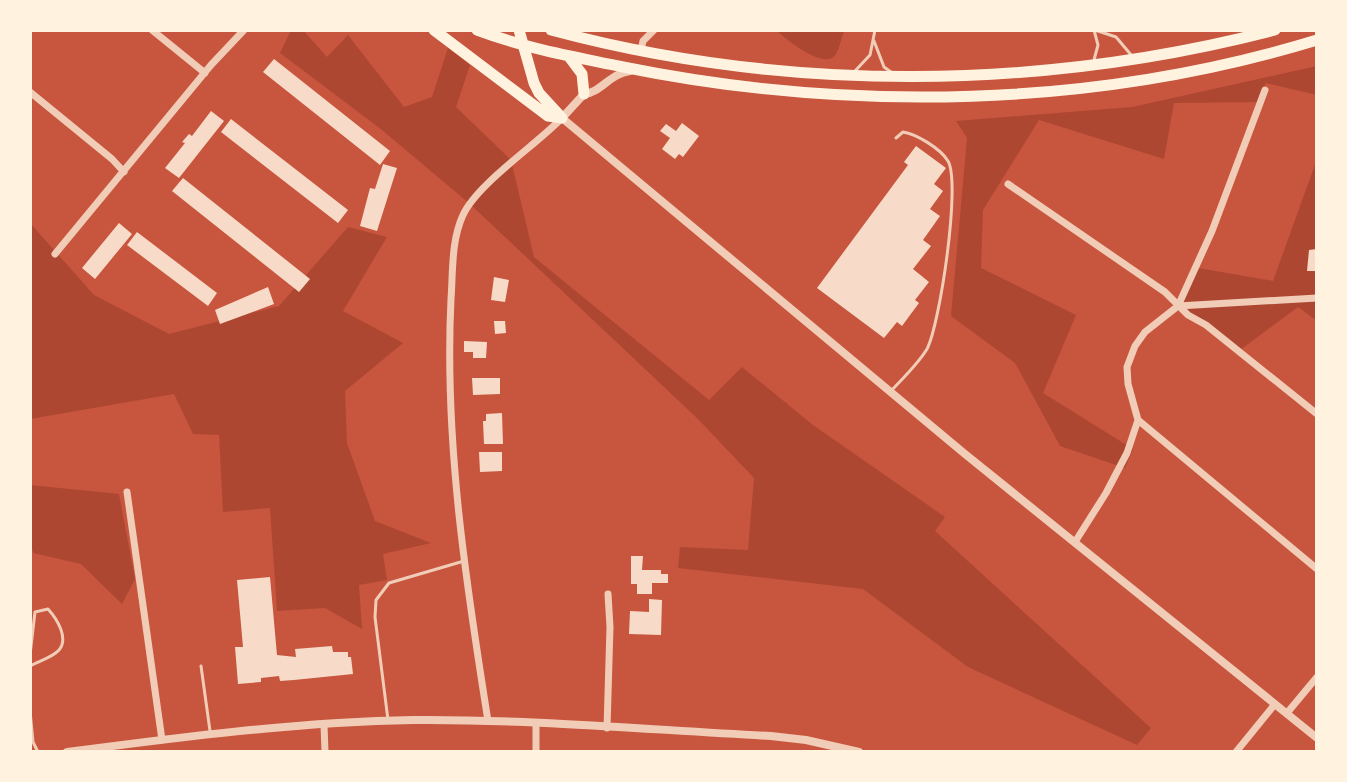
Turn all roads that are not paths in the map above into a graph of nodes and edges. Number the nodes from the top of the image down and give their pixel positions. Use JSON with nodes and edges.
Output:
{"nodes":[{"id":1,"x":152,"y":30,"type":"edge"},
{"id":2,"x":244,"y":30,"type":"edge"},
{"id":3,"x":434,"y":30,"type":"edge"},
{"id":4,"x":477,"y":30,"type":"edge"},
{"id":5,"x":519,"y":30,"type":"edge"},
{"id":6,"x":551,"y":30,"type":"edge"},
{"id":7,"x":654,"y":30,"type":"edge"},
{"id":8,"x":875,"y":30,"type":"edge"},
{"id":9,"x":1095,"y":30,"type":"edge"},
{"id":10,"x":1275,"y":30,"type":"edge"},
{"id":11,"x":1317,"y":40,"type":"edge"},
{"id":12,"x":874,"y":41,"type":"junction"},
{"id":13,"x":525,"y":47,"type":"junction"},
{"id":14,"x":641,"y":50,"type":"junction"},
{"id":15,"x":570,"y":58,"type":"junction"},
{"id":16,"x":1134,"y":59,"type":"junction"},
{"id":17,"x":1091,"y":65,"type":"junction"},
{"id":18,"x":638,"y":70,"type":"junction"},
{"id":19,"x":205,"y":73,"type":"junction"},
{"id":20,"x":851,"y":75,"type":"junction"},
{"id":21,"x":896,"y":76,"type":"junction"},
{"id":22,"x":1265,"y":90,"type":"dead end"},
{"id":23,"x":30,"y":92,"type":"edge"},
{"id":24,"x":584,"y":94,"type":"junction"},
{"id":25,"x":562,"y":118,"type":"junction"},
{"id":26,"x":896,"y":138,"type":"dead end"},
{"id":27,"x":124,"y":172,"type":"junction"},
{"id":28,"x":1008,"y":184,"type":"dead end"},
{"id":29,"x":55,"y":254,"type":"dead end"},
{"id":30,"x":1317,"y":298,"type":"edge"},
{"id":31,"x":1178,"y":306,"type":"junction"},
{"id":32,"x":891,"y":391,"type":"junction"},
{"id":33,"x":1317,"y":414,"type":"edge"},
{"id":34,"x":1138,"y":420,"type":"junction"},
{"id":35,"x":127,"y":492,"type":"dead end"},
{"id":36,"x":1075,"y":542,"type":"junction"},
{"id":37,"x":464,"y":561,"type":"junction"},
{"id":38,"x":1317,"y":569,"type":"edge"},
{"id":39,"x":608,"y":594,"type":"dead end"},
{"id":40,"x":30,"y":655,"type":"edge"},
{"id":41,"x":30,"y":666,"type":"edge"},
{"id":42,"x":201,"y":666,"type":"dead end"},
{"id":43,"x":1317,"y":677,"type":"edge"},
{"id":44,"x":1275,"y":704,"type":"junction"},
{"id":45,"x":30,"y":711,"type":"edge"},
{"id":46,"x":1287,"y":713,"type":"junction"},
{"id":47,"x":488,"y":721,"type":"junction"},
{"id":48,"x":388,"y":722,"type":"junction"},
{"id":49,"x":536,"y":724,"type":"junction"},
{"id":50,"x":324,"y":725,"type":"junction"},
{"id":51,"x":607,"y":728,"type":"junction"},
{"id":52,"x":210,"y":735,"type":"junction"},
{"id":53,"x":1317,"y":738,"type":"edge"},
{"id":54,"x":162,"y":740,"type":"junction"},
{"id":55,"x":839,"y":750,"type":"edge"},
{"id":56,"x":38,"y":752,"type":"edge"},
{"id":57,"x":67,"y":752,"type":"edge"},
{"id":58,"x":325,"y":752,"type":"edge"},
{"id":59,"x":536,"y":752,"type":"edge"},
{"id":60,"x":859,"y":752,"type":"edge"},
{"id":61,"x":1236,"y":752,"type":"edge"}],
"edges":[{"from":1,"to":19,"type":"street"},
{"from":2,"to":19,"type":"street"},
{"from":3,"to":25,"type":"highway"},
{"from":4,"to":13,"type":"highway"},
{"from":5,"to":13,"type":"highway"},
{"from":6,"to":14,"type":"highway"},
{"from":7,"to":14,"type":"street"},
{"from":8,"to":12,"type":"lane"},
{"from":9,"to":16,"type":"lane"},
{"from":9,"to":17,"type":"lane"},
{"from":10,"to":16,"type":"highway"},
{"from":11,"to":18,"type":"highway"},
{"from":12,"to":20,"type":"lane"},
{"from":12,"to":21,"type":"lane"},
{"from":13,"to":15,"type":"highway"},
{"from":13,"to":25,"type":"highway"},
{"from":14,"to":20,"type":"highway"},
{"from":15,"to":18,"type":"highway"},
{"from":15,"to":24,"type":"highway"},
{"from":16,"to":17,"type":"highway"},
{"from":17,"to":21,"type":"highway"},
{"from":18,"to":24,"type":"street"},
{"from":19,"to":27,"type":"street"},
{"from":20,"to":21,"type":"highway"},
{"from":22,"to":31,"type":"street"},
{"from":23,"to":27,"type":"street"},
{"from":24,"to":25,"type":"street"},
{"from":25,"to":32,"type":"street"},
{"from":25,"to":37,"type":"street"},
{"from":26,"to":32,"type":"lane"},
{"from":27,"to":29,"type":"street"},
{"from":28,"to":31,"type":"street"},
{"from":30,"to":31,"type":"street"},
{"from":31,"to":33,"type":"street"},
{"from":31,"to":34,"type":"street"},
{"from":32,"to":36,"type":"street"},
{"from":34,"to":36,"type":"street"},
{"from":34,"to":38,"type":"street"},
{"from":35,"to":54,"type":"street"},
{"from":36,"to":44,"type":"street"},
{"from":37,"to":47,"type":"street"},
{"from":37,"to":48,"type":"lane"},
{"from":39,"to":51,"type":"street"},
{"from":40,"to":41,"type":"lane"},
{"from":42,"to":52,"type":"lane"},
{"from":43,"to":46,"type":"street"},
{"from":44,"to":46,"type":"street"},
{"from":44,"to":61,"type":"street"},
{"from":45,"to":56,"type":"lane"},
{"from":46,"to":53,"type":"street"},
{"from":47,"to":48,"type":"street"},
{"from":47,"to":49,"type":"street"},
{"from":48,"to":50,"type":"street"},
{"from":49,"to":51,"type":"street"},
{"from":49,"to":59,"type":"street"},
{"from":50,"to":52,"type":"street"},
{"from":50,"to":58,"type":"street"},
{"from":51,"to":55,"type":"street"},
{"from":52,"to":54,"type":"street"},
{"from":54,"to":57,"type":"street"},
{"from":55,"to":60,"type":"street"}]}
